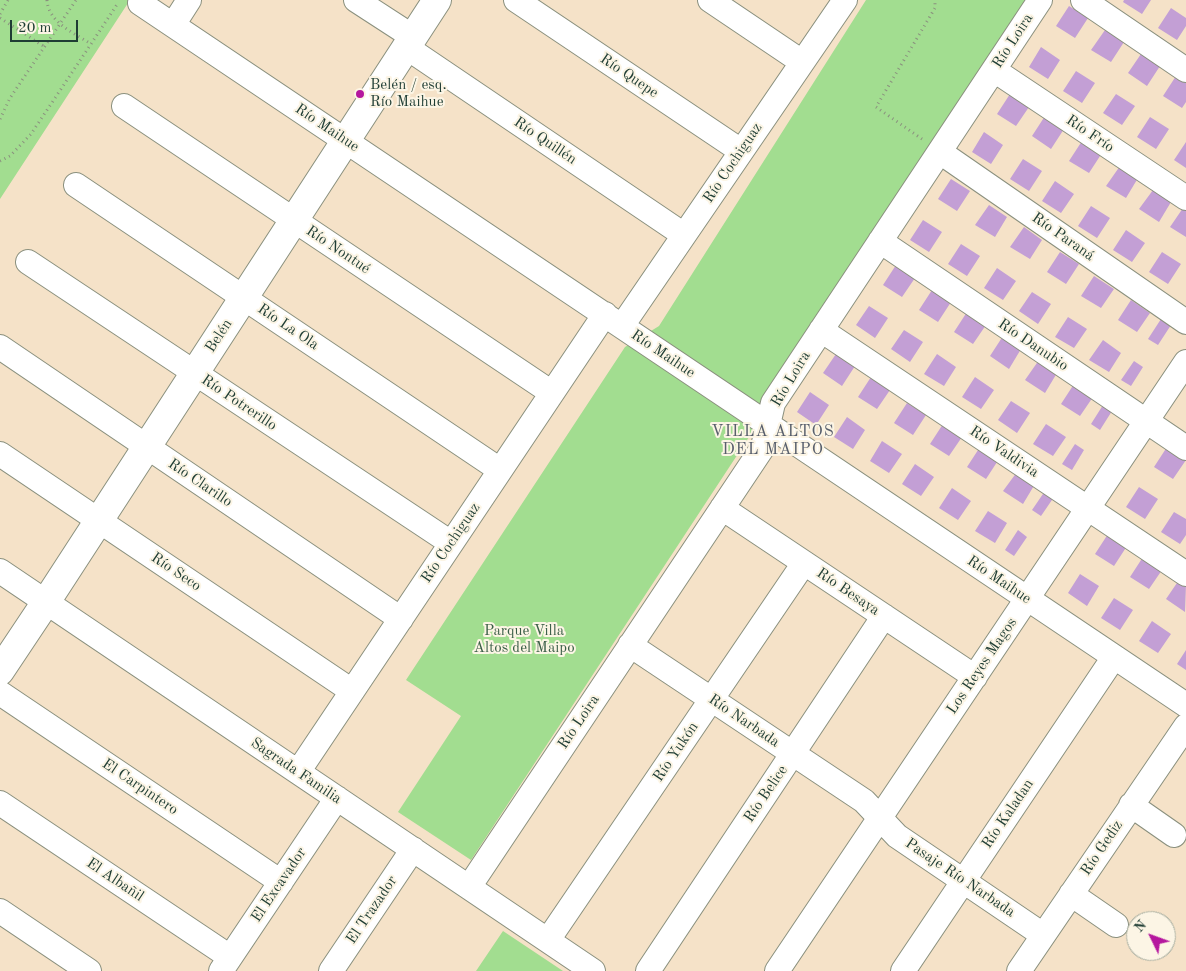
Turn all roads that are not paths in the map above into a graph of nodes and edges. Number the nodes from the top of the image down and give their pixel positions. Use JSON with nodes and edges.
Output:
{"nodes":[{"id":1,"x":189,"y":0,"type":"edge"},
{"id":2,"x":356,"y":0,"type":"edge"},
{"id":3,"x":437,"y":0,"type":"edge"},
{"id":4,"x":516,"y":0,"type":"edge"},
{"id":5,"x":710,"y":0,"type":"edge"},
{"id":6,"x":845,"y":0,"type":"edge"},
{"id":7,"x":1040,"y":0,"type":"edge"},
{"id":8,"x":1082,"y":0,"type":"edge"},
{"id":9,"x":130,"y":1,"type":"edge"},
{"id":10,"x":173,"y":25,"type":"junction"},
{"id":11,"x":410,"y":42,"type":"junction"},
{"id":12,"x":802,"y":62,"type":"junction"},
{"id":13,"x":994,"y":70,"type":"junction"},
{"id":14,"x":1186,"y":70,"type":"edge"},
{"id":15,"x":124,"y":106,"type":"dead end"},
{"id":16,"x":346,"y":140,"type":"junction"},
{"id":17,"x":741,"y":151,"type":"junction"},
{"id":18,"x":940,"y":152,"type":"junction"},
{"id":19,"x":76,"y":185,"type":"dead end"},
{"id":20,"x":1186,"y":198,"type":"edge"},
{"id":21,"x":294,"y":221,"type":"junction"},
{"id":22,"x":684,"y":235,"type":"junction"},
{"id":23,"x":880,"y":242,"type":"junction"},
{"id":24,"x":28,"y":262,"type":"dead end"},
{"id":25,"x":244,"y":298,"type":"junction"},
{"id":26,"x":613,"y":320,"type":"junction"},
{"id":27,"x":1186,"y":322,"type":"edge"},
{"id":28,"x":822,"y":330,"type":"junction"},
{"id":29,"x":0,"y":347,"type":"edge"},
{"id":30,"x":1186,"y":362,"type":"edge"},
{"id":31,"x":195,"y":373,"type":"junction"},
{"id":32,"x":552,"y":393,"type":"junction"},
{"id":33,"x":1146,"y":421,"type":"junction"},
{"id":34,"x":768,"y":424,"type":"junction"},
{"id":35,"x":147,"y":447,"type":"junction"},
{"id":36,"x":1186,"y":448,"type":"edge"},
{"id":37,"x":0,"y":454,"type":"edge"},
{"id":38,"x":500,"y":470,"type":"junction"},
{"id":39,"x":722,"y":508,"type":"junction"},
{"id":40,"x":1088,"y":508,"type":"junction"},
{"id":41,"x":99,"y":521,"type":"junction"},
{"id":42,"x":451,"y":543,"type":"junction"},
{"id":43,"x":804,"y":562,"type":"junction"},
{"id":44,"x":0,"y":571,"type":"edge"},
{"id":45,"x":1186,"y":574,"type":"edge"},
{"id":46,"x":1027,"y":598,"type":"junction"},
{"id":47,"x":46,"y":602,"type":"junction"},
{"id":48,"x":884,"y":616,"type":"junction"},
{"id":49,"x":401,"y":619,"type":"junction"},
{"id":50,"x":630,"y":645,"type":"junction"},
{"id":51,"x":1114,"y":657,"type":"junction"},
{"id":52,"x":0,"y":671,"type":"edge"},
{"id":53,"x":975,"y":677,"type":"junction"},
{"id":54,"x":352,"y":691,"type":"junction"},
{"id":55,"x":0,"y":693,"type":"edge"},
{"id":56,"x":712,"y":699,"type":"junction"},
{"id":57,"x":1186,"y":705,"type":"edge"},
{"id":58,"x":1186,"y":726,"type":"edge"},
{"id":59,"x":793,"y":753,"type":"junction"},
{"id":60,"x":298,"y":772,"type":"junction"},
{"id":61,"x":337,"y":798,"type":"junction"},
{"id":62,"x":0,"y":803,"type":"edge"},
{"id":63,"x":1131,"y":805,"type":"junction"},
{"id":64,"x":880,"y":818,"type":"junction"},
{"id":65,"x":1174,"y":835,"type":"dead end"},
{"id":66,"x":413,"y":850,"type":"junction"},
{"id":67,"x":963,"y":880,"type":"junction"},
{"id":68,"x":281,"y":882,"type":"junction"},
{"id":69,"x":469,"y":887,"type":"junction"},
{"id":70,"x":1071,"y":894,"type":"junction"},
{"id":71,"x":0,"y":911,"type":"edge"},
{"id":72,"x":1116,"y":924,"type":"dead end"},
{"id":73,"x":1044,"y":935,"type":"junction"},
{"id":74,"x":548,"y":940,"type":"junction"},
{"id":75,"x":226,"y":964,"type":"edge"},
{"id":76,"x":89,"y":971,"type":"edge"},
{"id":77,"x":330,"y":971,"type":"edge"},
{"id":78,"x":593,"y":971,"type":"edge"},
{"id":79,"x":648,"y":971,"type":"edge"},
{"id":80,"x":777,"y":971,"type":"edge"},
{"id":81,"x":903,"y":971,"type":"edge"},
{"id":82,"x":1019,"y":971,"type":"edge"}],
"edges":[{"from":1,"to":10,"type":"street"},
{"from":2,"to":11,"type":"street","name":"Río Quillén"},
{"from":3,"to":11,"type":"street","name":"Belén"},
{"from":4,"to":17,"type":"street","name":"Río Quepe"},
{"from":5,"to":12,"type":"street"},
{"from":6,"to":12,"type":"street","name":"Río Cochiguaz"},
{"from":7,"to":13,"type":"street","name":"Río Loira"},
{"from":8,"to":14,"type":"street"},
{"from":9,"to":10,"type":"street","name":"Río Maihue"},
{"from":10,"to":16,"type":"street","name":"Río Maihue"},
{"from":11,"to":16,"type":"street","name":"Belén"},
{"from":11,"to":22,"type":"street","name":"Río Quillén"},
{"from":12,"to":17,"type":"street","name":"Río Cochiguaz"},
{"from":13,"to":18,"type":"street","name":"Río Loira"},
{"from":13,"to":20,"type":"street","name":"Río Frío"},
{"from":15,"to":21,"type":"street","name":"Río Nontué"},
{"from":16,"to":21,"type":"street","name":"Belén"},
{"from":16,"to":26,"type":"street","name":"Río Maihue"},
{"from":17,"to":22,"type":"street","name":"Río Cochiguaz"},
{"from":18,"to":23,"type":"street","name":"Río Loira"},
{"from":18,"to":27,"type":"street","name":"Río Paraná"},
{"from":19,"to":25,"type":"street","name":"Río La Ola"},
{"from":21,"to":25,"type":"street","name":"Belén"},
{"from":21,"to":32,"type":"street","name":"Río Nontué"},
{"from":22,"to":26,"type":"street","name":"Río Cochiguaz"},
{"from":23,"to":28,"type":"street","name":"Río Loira"},
{"from":23,"to":33,"type":"street","name":"Río Danubio"},
{"from":24,"to":31,"type":"street","name":"Río Potrerillo"},
{"from":25,"to":31,"type":"street","name":"Belén"},
{"from":25,"to":38,"type":"street","name":"Río La Ola"},
{"from":26,"to":32,"type":"street","name":"Río Cochiguaz"},
{"from":26,"to":34,"type":"street","name":"Río Maihue"},
{"from":28,"to":34,"type":"street","name":"Río Loira"},
{"from":28,"to":40,"type":"street","name":"Río Valdivia"},
{"from":29,"to":35,"type":"street","name":"Río Clarillo"},
{"from":30,"to":33,"type":"street","name":"Los Reyes Magos"},
{"from":31,"to":35,"type":"street","name":"Belén"},
{"from":31,"to":42,"type":"street","name":"Río Potrerillo"},
{"from":32,"to":38,"type":"street","name":"Río Cochiguaz"},
{"from":33,"to":36,"type":"street","name":"Río Danubio"},
{"from":33,"to":40,"type":"street","name":"Los Reyes Magos"},
{"from":34,"to":39,"type":"street","name":"Río Loira"},
{"from":34,"to":46,"type":"street","name":"Río Maihue"},
{"from":35,"to":41,"type":"street","name":"Belén"},
{"from":35,"to":49,"type":"street","name":"Río Clarillo"},
{"from":37,"to":41,"type":"street","name":"Río Seco"},
{"from":38,"to":42,"type":"street","name":"Río Cochiguaz"},
{"from":39,"to":43,"type":"street","name":"Río Besaya"},
{"from":39,"to":50,"type":"street","name":"Río Loira"},
{"from":40,"to":45,"type":"street","name":"Río Valdivia"},
{"from":40,"to":46,"type":"street","name":"Los Reyes Magos"},
{"from":41,"to":47,"type":"street","name":"Belén"},
{"from":41,"to":54,"type":"street","name":"Río Seco"},
{"from":42,"to":49,"type":"street","name":"Río Cochiguaz"},
{"from":43,"to":48,"type":"street","name":"Río Besaya"},
{"from":43,"to":56,"type":"street","name":"Río Yukón"},
{"from":44,"to":47,"type":"street","name":"Sagrada Familia"},
{"from":46,"to":51,"type":"street","name":"Río Maihue"},
{"from":46,"to":53,"type":"street","name":"Los Reyes Magos"},
{"from":47,"to":52,"type":"street","name":"Belén"},
{"from":47,"to":60,"type":"street","name":"Sagrada Familia"},
{"from":48,"to":53,"type":"street","name":"Río Besaya"},
{"from":48,"to":59,"type":"street","name":"Río Belice"},
{"from":49,"to":54,"type":"street","name":"Río Cochiguaz"},
{"from":50,"to":56,"type":"street","name":"Río Narbada"},
{"from":50,"to":69,"type":"street","name":"Río Loira"},
{"from":51,"to":57,"type":"street","name":"Río Maihue"},
{"from":51,"to":67,"type":"street","name":"Río Kaladan"},
{"from":53,"to":64,"type":"street","name":"Los Reyes Magos"},
{"from":54,"to":60,"type":"street","name":"Río Cochiguaz"},
{"from":55,"to":68,"type":"street","name":"El Carpintero"},
{"from":56,"to":59,"type":"street","name":"Río Narbada"},
{"from":56,"to":74,"type":"street","name":"Río Yukón"},
{"from":58,"to":63,"type":"street","name":"Río Gediz"},
{"from":59,"to":64,"type":"street","name":"Río Narbada"},
{"from":59,"to":79,"type":"street","name":"Río Belice"},
{"from":60,"to":61,"type":"street","name":"Sagrada Familia"},
{"from":61,"to":66,"type":"street","name":"Sagrada Familia"},
{"from":61,"to":68,"type":"street","name":"El Excavador"},
{"from":62,"to":75,"type":"street","name":"El Albañil"},
{"from":63,"to":65,"type":"street"},
{"from":63,"to":70,"type":"street","name":"Río Gediz"},
{"from":64,"to":67,"type":"street","name":"Pasaje Río Narbada"},
{"from":64,"to":80,"type":"street","name":"Los Reyes Magos"},
{"from":66,"to":69,"type":"street","name":"Sagrada Familia"},
{"from":66,"to":77,"type":"street","name":"El Trazador"},
{"from":67,"to":73,"type":"street","name":"Pasaje Río Narbada"},
{"from":67,"to":81,"type":"street","name":"Río Kaladan"},
{"from":68,"to":75,"type":"street","name":"El Excavador"},
{"from":69,"to":74,"type":"street","name":"Sagrada Familia"},
{"from":70,"to":72,"type":"street"},
{"from":70,"to":73,"type":"street","name":"Río Gediz"},
{"from":71,"to":76,"type":"street"},
{"from":73,"to":82,"type":"street","name":"Río Gediz"},
{"from":74,"to":78,"type":"street","name":"Sagrada Familia"}]}
